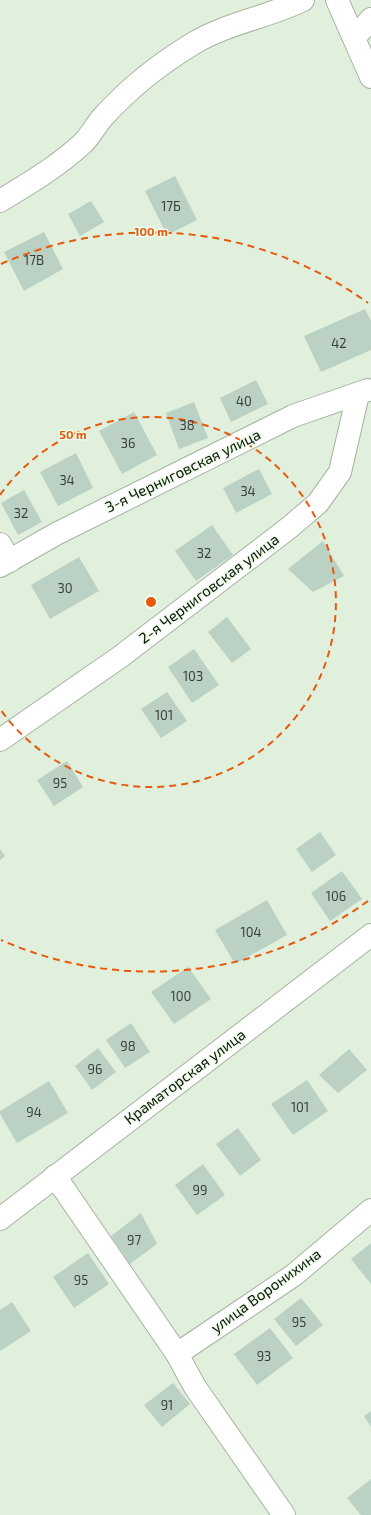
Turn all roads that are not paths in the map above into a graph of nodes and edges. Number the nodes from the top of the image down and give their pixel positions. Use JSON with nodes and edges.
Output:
{"nodes":[{"id":1,"x":304,"y":0,"type":"edge"},
{"id":2,"x":337,"y":0,"type":"edge"},
{"id":3,"x":371,"y":20,"type":"edge"},
{"id":4,"x":354,"y":38,"type":"junction"},
{"id":5,"x":371,"y":78,"type":"edge"},
{"id":6,"x":0,"y":201,"type":"edge"},
{"id":7,"x":364,"y":391,"type":"edge"},
{"id":8,"x":3,"y":557,"type":"edge"},
{"id":9,"x":0,"y":740,"type":"edge"},
{"id":10,"x":371,"y":935,"type":"edge"},
{"id":11,"x":55,"y":1176,"type":"junction"},
{"id":12,"x":371,"y":1210,"type":"edge"},
{"id":13,"x":0,"y":1219,"type":"edge"},
{"id":14,"x":176,"y":1354,"type":"junction"},
{"id":15,"x":284,"y":1515,"type":"edge"}],
"edges":[{"from":1,"to":6,"type":"street"},
{"from":2,"to":4,"type":"street"},
{"from":3,"to":4,"type":"street"},
{"from":4,"to":5,"type":"street"},
{"from":7,"to":8,"type":"street","name":"3-я Черниговская улица"},
{"from":7,"to":9,"type":"street","name":"2-я Черниговская улица"},
{"from":10,"to":11,"type":"street","name":"Краматорская улица"},
{"from":11,"to":13,"type":"street","name":"Краматорская улица"},
{"from":11,"to":14,"type":"street"},
{"from":12,"to":14,"type":"street","name":"улица Воронихина"},
{"from":14,"to":15,"type":"street"}]}
